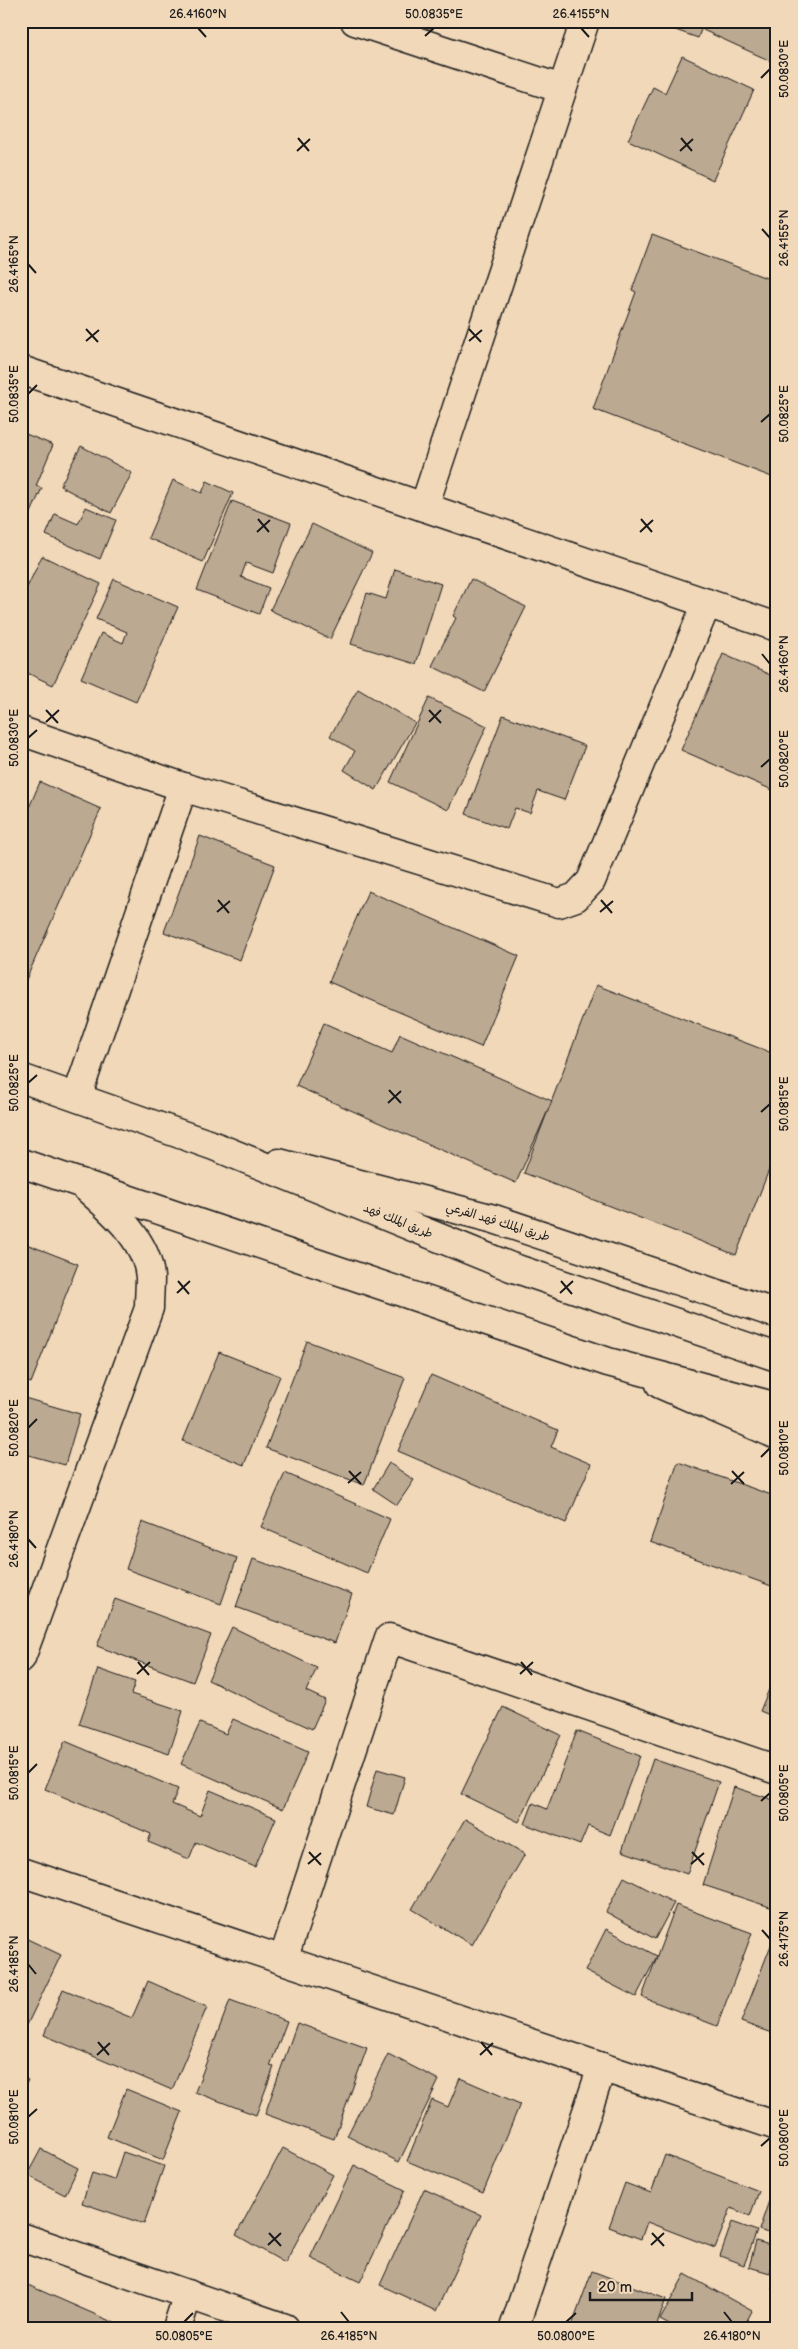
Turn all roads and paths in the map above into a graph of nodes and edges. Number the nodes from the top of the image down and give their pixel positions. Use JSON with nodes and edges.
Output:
{"nodes":[{"id":1,"x":355,"y":21,"type":"edge"},
{"id":2,"x":585,"y":21,"type":"edge"},
{"id":3,"x":562,"y":89,"type":"junction"},
{"id":4,"x":21,"y":370,"type":"edge"},
{"id":5,"x":424,"y":507,"type":"junction"},
{"id":6,"x":706,"y":603,"type":"junction"},
{"id":7,"x":777,"y":627,"type":"edge"},
{"id":8,"x":21,"y":730,"type":"edge"},
{"id":9,"x":183,"y":787,"type":"junction"},
{"id":10,"x":21,"y":1078,"type":"edge"},
{"id":11,"x":77,"y":1097,"type":"junction"},
{"id":12,"x":214,"y":1146,"type":"junction"},
{"id":13,"x":21,"y":1163,"type":"edge"},
{"id":14,"x":81,"y":1183,"type":"junction"},
{"id":15,"x":777,"y":1314,"type":"edge"},
{"id":16,"x":777,"y":1357,"type":"edge"},
{"id":17,"x":608,"y":1362,"type":"junction"},
{"id":18,"x":777,"y":1407,"type":"edge"},
{"id":19,"x":777,"y":1435,"type":"edge"},
{"id":20,"x":21,"y":1658,"type":"edge"},
{"id":21,"x":777,"y":1770,"type":"edge"},
{"id":22,"x":21,"y":1872,"type":"edge"},
{"id":23,"x":283,"y":1960,"type":"junction"},
{"id":24,"x":602,"y":2068,"type":"junction"},
{"id":25,"x":777,"y":2126,"type":"edge"},
{"id":26,"x":21,"y":2237,"type":"edge"},
{"id":27,"x":188,"y":2294,"type":"junction"},
{"id":28,"x":177,"y":2328,"type":"edge"},
{"id":29,"x":285,"y":2328,"type":"edge"},
{"id":30,"x":514,"y":2328,"type":"edge"}],
"edges":[{"from":1,"to":3,"type":"main road"},
{"from":2,"to":3,"type":"main road"},
{"from":3,"to":5,"type":"main road"},
{"from":4,"to":5,"type":"main road"},
{"from":5,"to":6,"type":"main road"},
{"from":6,"to":7,"type":"main road"},
{"from":6,"to":9,"type":"main road"},
{"from":8,"to":9,"type":"main road"},
{"from":9,"to":11,"type":"main road"},
{"from":10,"to":11,"type":"main road","name":"طريق الملك فهد"},
{"from":11,"to":12,"type":"main road","name":"طريق الملك فهد"},
{"from":12,"to":15,"type":"main road","name":"طريق الملك فهد الفرعي"},
{"from":12,"to":16,"type":"main road","name":"طريق الملك فهد"},
{"from":13,"to":14,"type":"main road"},
{"from":14,"to":17,"type":"main road"},
{"from":14,"to":20,"type":"main road"},
{"from":17,"to":18,"type":"main road"},
{"from":17,"to":19,"type":"main road"},
{"from":21,"to":23,"type":"main road"},
{"from":22,"to":23,"type":"main road"},
{"from":23,"to":24,"type":"main road"},
{"from":24,"to":25,"type":"main road"},
{"from":24,"to":30,"type":"main road"},
{"from":26,"to":27,"type":"main road"},
{"from":27,"to":28,"type":"main road"},
{"from":27,"to":29,"type":"main road"}]}
